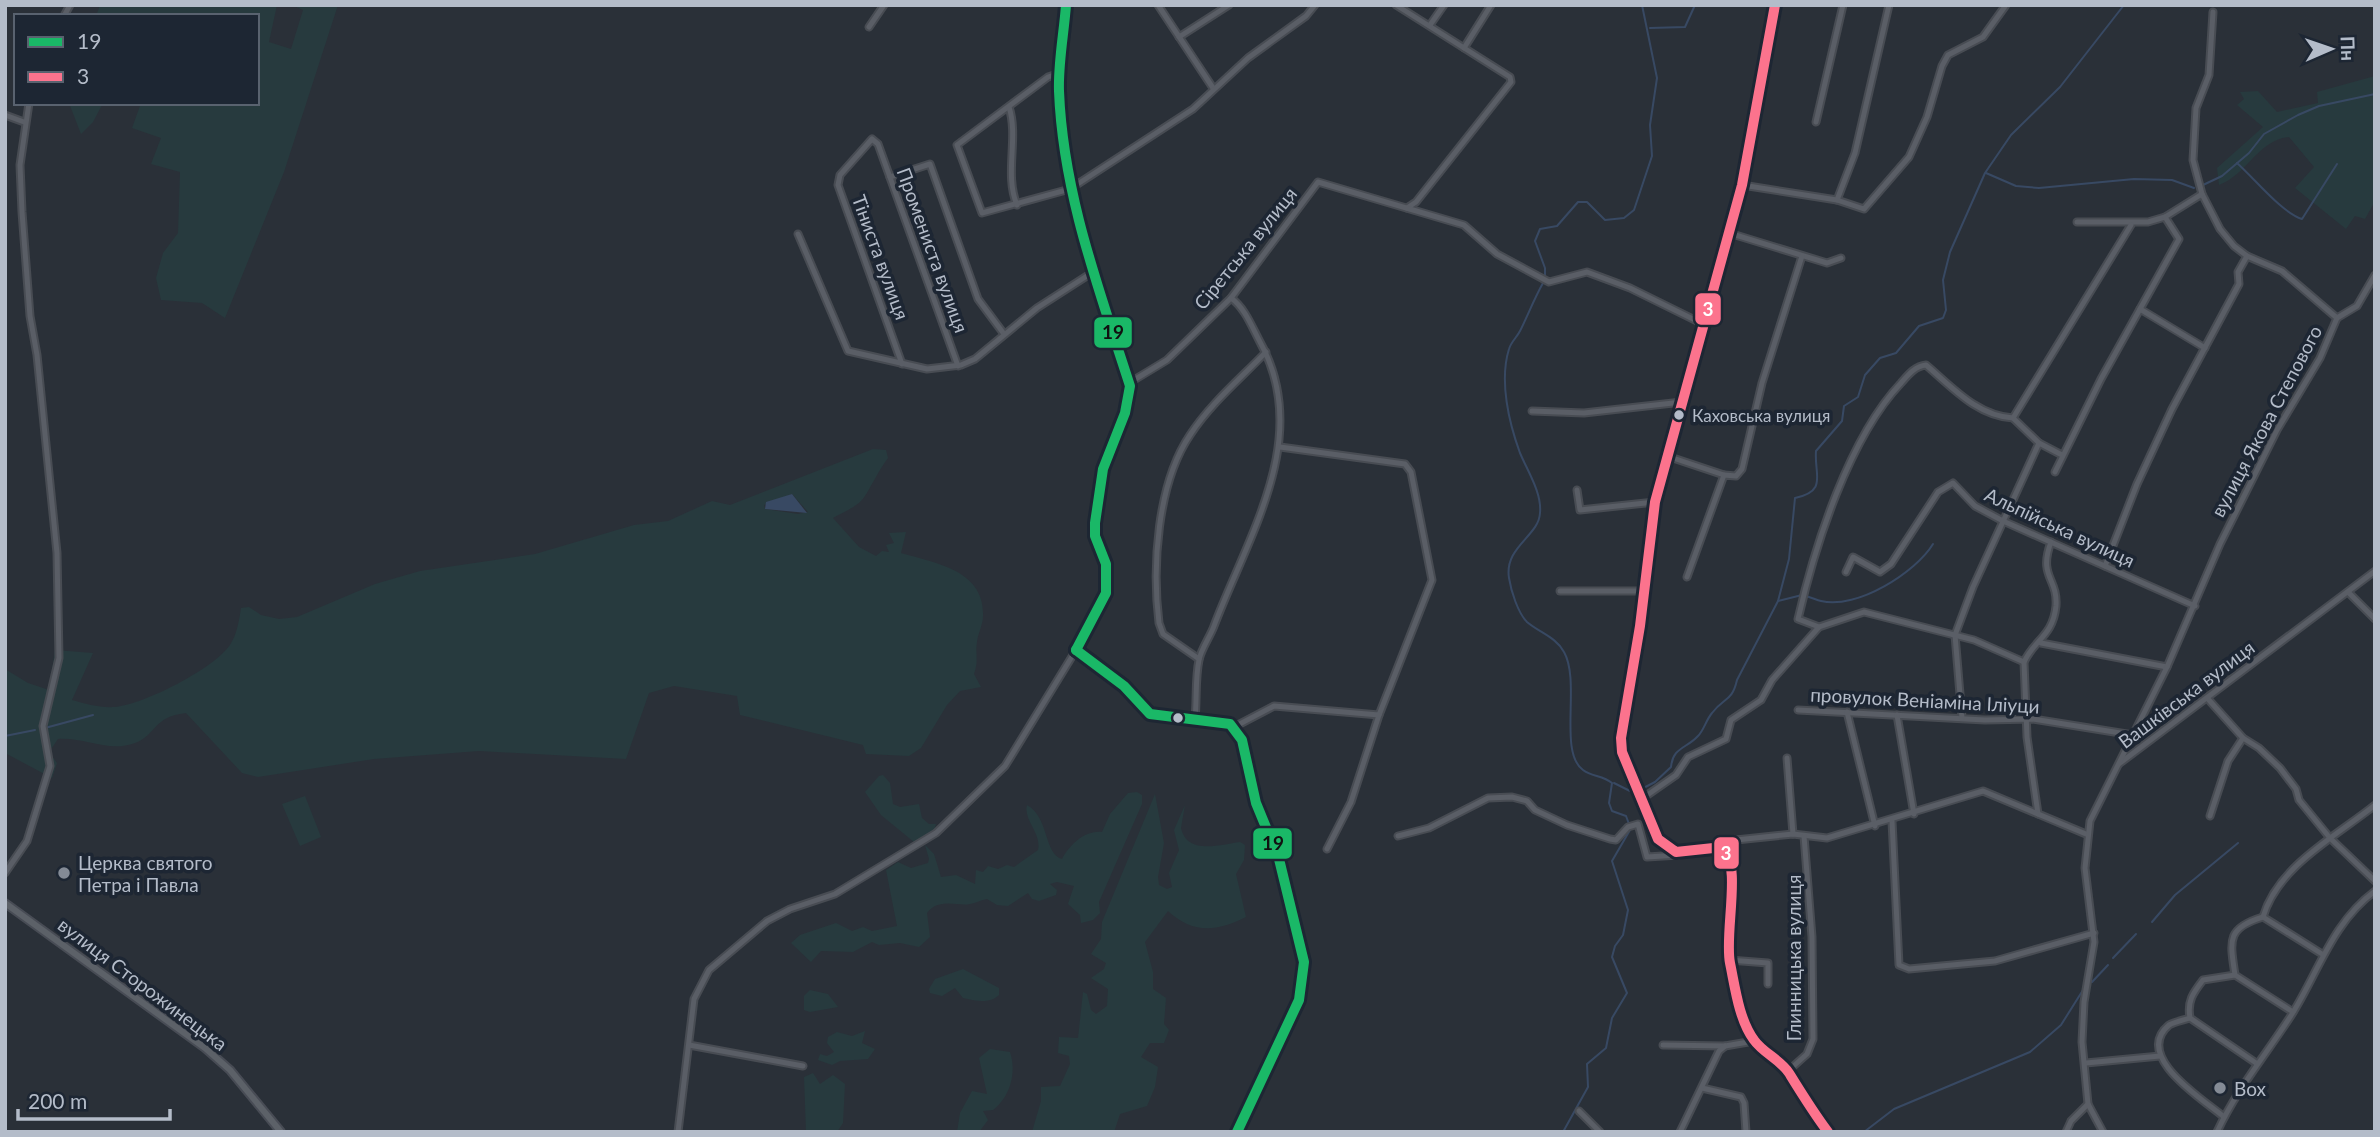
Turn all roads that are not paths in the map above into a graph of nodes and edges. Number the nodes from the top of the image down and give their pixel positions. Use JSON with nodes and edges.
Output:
{"nodes":[{"id":1,"x":884,"y":5,"type":"edge"},
{"id":2,"x":1066,"y":5,"type":"edge"},
{"id":3,"x":1158,"y":5,"type":"edge"},
{"id":4,"x":1229,"y":5,"type":"edge"},
{"id":5,"x":1315,"y":5,"type":"edge"},
{"id":6,"x":1396,"y":5,"type":"edge"},
{"id":7,"x":1444,"y":5,"type":"edge"},
{"id":8,"x":1491,"y":5,"type":"edge"},
{"id":9,"x":1775,"y":5,"type":"edge"},
{"id":10,"x":1843,"y":5,"type":"edge"},
{"id":11,"x":1889,"y":5,"type":"edge"},
{"id":12,"x":2006,"y":5,"type":"edge"},
{"id":13,"x":2213,"y":12,"type":"dead end"},
{"id":14,"x":1430,"y":25,"type":"junction"},
{"id":15,"x":869,"y":27,"type":"dead end"},
{"id":16,"x":1179,"y":37,"type":"junction"},
{"id":17,"x":1464,"y":48,"type":"junction"},
{"id":18,"x":1060,"y":73,"type":"junction"},
{"id":19,"x":1213,"y":88,"type":"junction"},
{"id":20,"x":28,"y":105,"type":"edge"},
{"id":21,"x":1009,"y":107,"type":"junction"},
{"id":22,"x":5,"y":115,"type":"edge"},
{"id":23,"x":24,"y":122,"type":"junction"},
{"id":24,"x":1816,"y":122,"type":"dead end"},
{"id":25,"x":878,"y":145,"type":"joint"},
{"id":26,"x":890,"y":177,"type":"junction"},
{"id":27,"x":1742,"y":185,"type":"junction"},
{"id":28,"x":1070,"y":189,"type":"junction"},
{"id":29,"x":2202,"y":194,"type":"junction"},
{"id":30,"x":1837,"y":200,"type":"junction"},
{"id":31,"x":1017,"y":205,"type":"junction"},
{"id":32,"x":1407,"y":208,"type":"junction"},
{"id":33,"x":2165,"y":217,"type":"junction"},
{"id":34,"x":2077,"y":222,"type":"dead end"},
{"id":35,"x":2131,"y":225,"type":"junction"},
{"id":36,"x":1728,"y":233,"type":"junction"},
{"id":37,"x":798,"y":234,"type":"dead end"},
{"id":38,"x":1802,"y":256,"type":"junction"},
{"id":39,"x":2247,"y":256,"type":"junction"},
{"id":40,"x":1841,"y":258,"type":"dead end"},
{"id":41,"x":1093,"y":272,"type":"junction"},
{"id":42,"x":2375,"y":275,"type":"edge"},
{"id":43,"x":1231,"y":298,"type":"junction"},
{"id":44,"x":2140,"y":309,"type":"junction"},
{"id":45,"x":2337,"y":318,"type":"junction"},
{"id":46,"x":1703,"y":324,"type":"junction"},
{"id":47,"x":1004,"y":334,"type":"junction"},
{"id":48,"x":2205,"y":348,"type":"junction"},
{"id":49,"x":1266,"y":352,"type":"junction"},
{"id":50,"x":902,"y":364,"type":"junction"},
{"id":51,"x":958,"y":366,"type":"junction"},
{"id":52,"x":1129,"y":383,"type":"junction"},
{"id":53,"x":1682,"y":402,"type":"junction"},
{"id":54,"x":1532,"y":411,"type":"dead end"},
{"id":55,"x":2013,"y":418,"type":"junction"},
{"id":56,"x":2039,"y":443,"type":"junction"},
{"id":57,"x":1280,"y":447,"type":"junction"},
{"id":58,"x":2062,"y":455,"type":"junction"},
{"id":59,"x":1667,"y":456,"type":"junction"},
{"id":60,"x":2055,"y":472,"type":"dead end"},
{"id":61,"x":1724,"y":475,"type":"junction"},
{"id":62,"x":1577,"y":490,"type":"dead end"},
{"id":63,"x":1655,"y":502,"type":"junction"},
{"id":64,"x":2003,"y":521,"type":"junction"},
{"id":65,"x":2051,"y":542,"type":"junction"},
{"id":66,"x":2105,"y":565,"type":"junction"},
{"id":67,"x":2375,"y":571,"type":"edge"},
{"id":68,"x":1846,"y":572,"type":"dead end"},
{"id":69,"x":1687,"y":577,"type":"dead end"},
{"id":70,"x":1560,"y":591,"type":"dead end"},
{"id":71,"x":1643,"y":591,"type":"junction"},
{"id":72,"x":2348,"y":592,"type":"junction"},
{"id":73,"x":2195,"y":606,"type":"junction"},
{"id":74,"x":2375,"y":619,"type":"edge"},
{"id":75,"x":1819,"y":627,"type":"junction"},
{"id":76,"x":1955,"y":635,"type":"junction"},
{"id":77,"x":2040,"y":643,"type":"junction"},
{"id":78,"x":1076,"y":650,"type":"junction"},
{"id":79,"x":1199,"y":659,"type":"junction"},
{"id":80,"x":2024,"y":662,"type":"junction"},
{"id":81,"x":2167,"y":667,"type":"junction"},
{"id":82,"x":2208,"y":699,"type":"junction"},
{"id":83,"x":1798,"y":710,"type":"dead end"},
{"id":84,"x":1847,"y":712,"type":"junction"},
{"id":85,"x":1379,"y":715,"type":"junction"},
{"id":86,"x":1897,"y":715,"type":"junction"},
{"id":87,"x":1962,"y":718,"type":"junction"},
{"id":88,"x":1195,"y":719,"type":"junction"},
{"id":89,"x":2027,"y":720,"type":"junction"},
{"id":90,"x":1234,"y":727,"type":"junction"},
{"id":91,"x":2133,"y":735,"type":"junction"},
{"id":92,"x":2243,"y":738,"type":"junction"},
{"id":93,"x":1787,"y":758,"type":"dead end"},
{"id":94,"x":2118,"y":765,"type":"junction"},
{"id":95,"x":1642,"y":797,"type":"junction"},
{"id":96,"x":2375,"y":805,"type":"edge"},
{"id":97,"x":1914,"y":814,"type":"junction"},
{"id":98,"x":2038,"y":814,"type":"junction"},
{"id":99,"x":2210,"y":816,"type":"dead end"},
{"id":100,"x":1892,"y":821,"type":"junction"},
{"id":101,"x":1875,"y":826,"type":"junction"},
{"id":102,"x":1793,"y":834,"type":"junction"},
{"id":103,"x":2086,"y":834,"type":"junction"},
{"id":104,"x":1804,"y":835,"type":"junction"},
{"id":105,"x":1398,"y":836,"type":"dead end"},
{"id":106,"x":2330,"y":838,"type":"junction"},
{"id":107,"x":1723,"y":847,"type":"junction"},
{"id":108,"x":1327,"y":849,"type":"dead end"},
{"id":109,"x":1685,"y":853,"type":"junction"},
{"id":110,"x":5,"y":873,"type":"edge"},
{"id":111,"x":2375,"y":881,"type":"edge"},
{"id":112,"x":2375,"y":891,"type":"edge"},
{"id":113,"x":5,"y":903,"type":"edge"},
{"id":114,"x":2263,"y":917,"type":"junction"},
{"id":115,"x":2094,"y":933,"type":"junction"},
{"id":116,"x":2322,"y":954,"type":"junction"},
{"id":117,"x":1729,"y":960,"type":"junction"},
{"id":118,"x":2235,"y":975,"type":"junction"},
{"id":119,"x":1768,"y":984,"type":"dead end"},
{"id":120,"x":2293,"y":1012,"type":"junction"},
{"id":121,"x":2190,"y":1018,"type":"junction"},
{"id":122,"x":1754,"y":1041,"type":"junction"},
{"id":123,"x":689,"y":1045,"type":"junction"},
{"id":124,"x":1663,"y":1045,"type":"dead end"},
{"id":125,"x":1725,"y":1046,"type":"junction"},
{"id":126,"x":2160,"y":1056,"type":"junction"},
{"id":127,"x":2086,"y":1063,"type":"junction"},
{"id":128,"x":2256,"y":1063,"type":"junction"},
{"id":129,"x":803,"y":1066,"type":"dead end"},
{"id":130,"x":1788,"y":1071,"type":"junction"},
{"id":131,"x":1702,"y":1088,"type":"junction"},
{"id":132,"x":2088,"y":1104,"type":"junction"},
{"id":133,"x":1579,"y":1111,"type":"dead end"},
{"id":134,"x":2224,"y":1117,"type":"junction"},
{"id":135,"x":281,"y":1132,"type":"edge"},
{"id":136,"x":679,"y":1132,"type":"edge"},
{"id":137,"x":1237,"y":1132,"type":"edge"},
{"id":138,"x":1600,"y":1132,"type":"edge"},
{"id":139,"x":1680,"y":1132,"type":"edge"},
{"id":140,"x":1746,"y":1132,"type":"edge"},
{"id":141,"x":1828,"y":1132,"type":"edge"},
{"id":142,"x":2066,"y":1132,"type":"edge"},
{"id":143,"x":2103,"y":1132,"type":"edge"},
{"id":144,"x":2217,"y":1132,"type":"edge"}],
"edges":[{"from":1,"to":15,"type":"street"},
{"from":2,"to":18,"type":"street"},
{"from":3,"to":16,"type":"street"},
{"from":4,"to":16,"type":"street"},
{"from":5,"to":19,"type":"street"},
{"from":6,"to":14,"type":"street"},
{"from":7,"to":14,"type":"street"},
{"from":8,"to":17,"type":"street"},
{"from":9,"to":27,"type":"street"},
{"from":10,"to":24,"type":"street"},
{"from":11,"to":30,"type":"street"},
{"from":12,"to":30,"type":"street"},
{"from":13,"to":29,"type":"street","name":"вулиця Якова Степового"},
{"from":14,"to":17,"type":"street"},
{"from":16,"to":19,"type":"street"},
{"from":17,"to":32,"type":"street"},
{"from":18,"to":21,"type":"street"},
{"from":18,"to":28,"type":"street"},
{"from":19,"to":28,"type":"street"},
{"from":20,"to":23,"type":"street"},
{"from":21,"to":31,"type":"street"},
{"from":21,"to":31,"type":"street"},
{"from":22,"to":23,"type":"street"},
{"from":23,"to":110,"type":"street"},
{"from":25,"to":26,"type":"street","name":"Промениста вулиця"},
{"from":25,"to":50,"type":"street","name":"Тіниста вулиця"},
{"from":26,"to":47,"type":"street"},
{"from":26,"to":51,"type":"street","name":"Промениста вулиця"},
{"from":27,"to":30,"type":"street"},
{"from":27,"to":36,"type":"street"},
{"from":28,"to":31,"type":"street"},
{"from":28,"to":41,"type":"street"},
{"from":29,"to":33,"type":"street"},
{"from":29,"to":39,"type":"street","name":"вулиця Якова Степового"},
{"from":32,"to":43,"type":"street","name":"Сіретська вулиця"},
{"from":32,"to":46,"type":"street"},
{"from":33,"to":35,"type":"street"},
{"from":33,"to":44,"type":"street"},
{"from":34,"to":35,"type":"street"},
{"from":35,"to":55,"type":"street"},
{"from":36,"to":38,"type":"street"},
{"from":36,"to":46,"type":"street"},
{"from":37,"to":50,"type":"street"},
{"from":38,"to":40,"type":"street"},
{"from":38,"to":61,"type":"street"},
{"from":39,"to":45,"type":"street","name":"вулиця Якова Степового"},
{"from":39,"to":48,"type":"street"},
{"from":41,"to":47,"type":"street"},
{"from":41,"to":52,"type":"street"},
{"from":42,"to":45,"type":"street"},
{"from":43,"to":49,"type":"street"},
{"from":43,"to":52,"type":"street","name":"Сіретська вулиця"},
{"from":44,"to":48,"type":"street"},
{"from":44,"to":58,"type":"street"},
{"from":45,"to":73,"type":"street","name":"вулиця Якова Степового"},
{"from":46,"to":53,"type":"street"},
{"from":47,"to":51,"type":"street"},
{"from":48,"to":66,"type":"street"},
{"from":49,"to":57,"type":"street"},
{"from":49,"to":79,"type":"street"},
{"from":50,"to":51,"type":"street"},
{"from":52,"to":78,"type":"street"},
{"from":53,"to":54,"type":"street"},
{"from":53,"to":59,"type":"street"},
{"from":55,"to":56,"type":"street"},
{"from":55,"to":75,"type":"street"},
{"from":56,"to":58,"type":"street"},
{"from":56,"to":64,"type":"street"},
{"from":57,"to":79,"type":"street"},
{"from":57,"to":85,"type":"street"},
{"from":58,"to":60,"type":"street"},
{"from":59,"to":61,"type":"street"},
{"from":59,"to":63,"type":"street"},
{"from":61,"to":69,"type":"street"},
{"from":62,"to":63,"type":"street"},
{"from":63,"to":71,"type":"street"},
{"from":64,"to":65,"type":"street","name":"Альпійська вулиця"},
{"from":64,"to":68,"type":"street","name":"Альпійська вулиця"},
{"from":64,"to":76,"type":"street"},
{"from":65,"to":66,"type":"street","name":"Альпійська вулиця"},
{"from":65,"to":77,"type":"street"},
{"from":66,"to":73,"type":"street","name":"Альпійська вулиця"},
{"from":67,"to":72,"type":"street","name":"Вашківська вулиця"},
{"from":70,"to":71,"type":"street"},
{"from":71,"to":95,"type":"street"},
{"from":72,"to":74,"type":"street"},
{"from":72,"to":82,"type":"street","name":"Вашківська вулиця"},
{"from":73,"to":81,"type":"street","name":"вулиця Якова Степового"},
{"from":75,"to":76,"type":"street"},
{"from":75,"to":95,"type":"street"},
{"from":76,"to":80,"type":"street"},
{"from":76,"to":87,"type":"street"},
{"from":77,"to":80,"type":"street"},
{"from":77,"to":81,"type":"street"},
{"from":78,"to":88,"type":"street"},
{"from":78,"to":123,"type":"street"},
{"from":79,"to":88,"type":"street"},
{"from":80,"to":89,"type":"street"},
{"from":81,"to":91,"type":"street","name":"вулиця Якова Степового"},
{"from":82,"to":92,"type":"street"},
{"from":82,"to":94,"type":"street","name":"Вашківська вулиця"},
{"from":83,"to":84,"type":"street","name":"провулок Веніаміна Іліуци"},
{"from":84,"to":86,"type":"street","name":"провулок Веніаміна Іліуци"},
{"from":84,"to":101,"type":"street"},
{"from":85,"to":90,"type":"street"},
{"from":85,"to":108,"type":"street"},
{"from":86,"to":87,"type":"street","name":"провулок Веніаміна Іліуци"},
{"from":86,"to":97,"type":"street"},
{"from":87,"to":89,"type":"street","name":"провулок Веніаміна Іліуци"},
{"from":88,"to":90,"type":"street"},
{"from":89,"to":91,"type":"street","name":"провулок Веніаміна Іліуци"},
{"from":89,"to":98,"type":"street"},
{"from":90,"to":137,"type":"street"},
{"from":91,"to":94,"type":"street","name":"вулиця Якова Степового"},
{"from":92,"to":99,"type":"street"},
{"from":92,"to":106,"type":"street"},
{"from":93,"to":102,"type":"street"},
{"from":94,"to":103,"type":"street","name":"Вашківська вулиця"},
{"from":95,"to":109,"type":"street"},
{"from":96,"to":106,"type":"street"},
{"from":97,"to":98,"type":"street"},
{"from":97,"to":100,"type":"street"},
{"from":98,"to":103,"type":"street"},
{"from":100,"to":101,"type":"street"},
{"from":100,"to":115,"type":"street"},
{"from":101,"to":104,"type":"street"},
{"from":102,"to":104,"type":"street"},
{"from":102,"to":107,"type":"street"},
{"from":103,"to":115,"type":"street","name":"Вашківська вулиця"},
{"from":104,"to":130,"type":"street","name":"Глинницька вулиця"},
{"from":105,"to":109,"type":"street"},
{"from":106,"to":111,"type":"street"},
{"from":106,"to":114,"type":"street"},
{"from":107,"to":109,"type":"street"},
{"from":107,"to":117,"type":"street"},
{"from":112,"to":116,"type":"street"},
{"from":113,"to":135,"type":"main road","name":"вулиця Сторожинецька"},
{"from":114,"to":116,"type":"street"},
{"from":114,"to":118,"type":"street"},
{"from":115,"to":127,"type":"street","name":"Вашківська вулиця"},
{"from":116,"to":120,"type":"street"},
{"from":117,"to":119,"type":"street"},
{"from":117,"to":122,"type":"street"},
{"from":118,"to":120,"type":"street"},
{"from":118,"to":121,"type":"street"},
{"from":120,"to":128,"type":"street"},
{"from":121,"to":126,"type":"street"},
{"from":121,"to":128,"type":"street"},
{"from":122,"to":125,"type":"street"},
{"from":122,"to":130,"type":"street"},
{"from":123,"to":129,"type":"street"},
{"from":123,"to":136,"type":"street"},
{"from":124,"to":125,"type":"street"},
{"from":125,"to":131,"type":"street"},
{"from":126,"to":127,"type":"street"},
{"from":126,"to":134,"type":"street"},
{"from":127,"to":132,"type":"street","name":"Вашківська вулиця"},
{"from":128,"to":134,"type":"street"},
{"from":130,"to":141,"type":"street"},
{"from":131,"to":139,"type":"street"},
{"from":131,"to":140,"type":"street"},
{"from":132,"to":142,"type":"street"},
{"from":132,"to":143,"type":"street","name":"Вашківська вулиця"},
{"from":133,"to":138,"type":"street"},
{"from":134,"to":144,"type":"street"}]}
